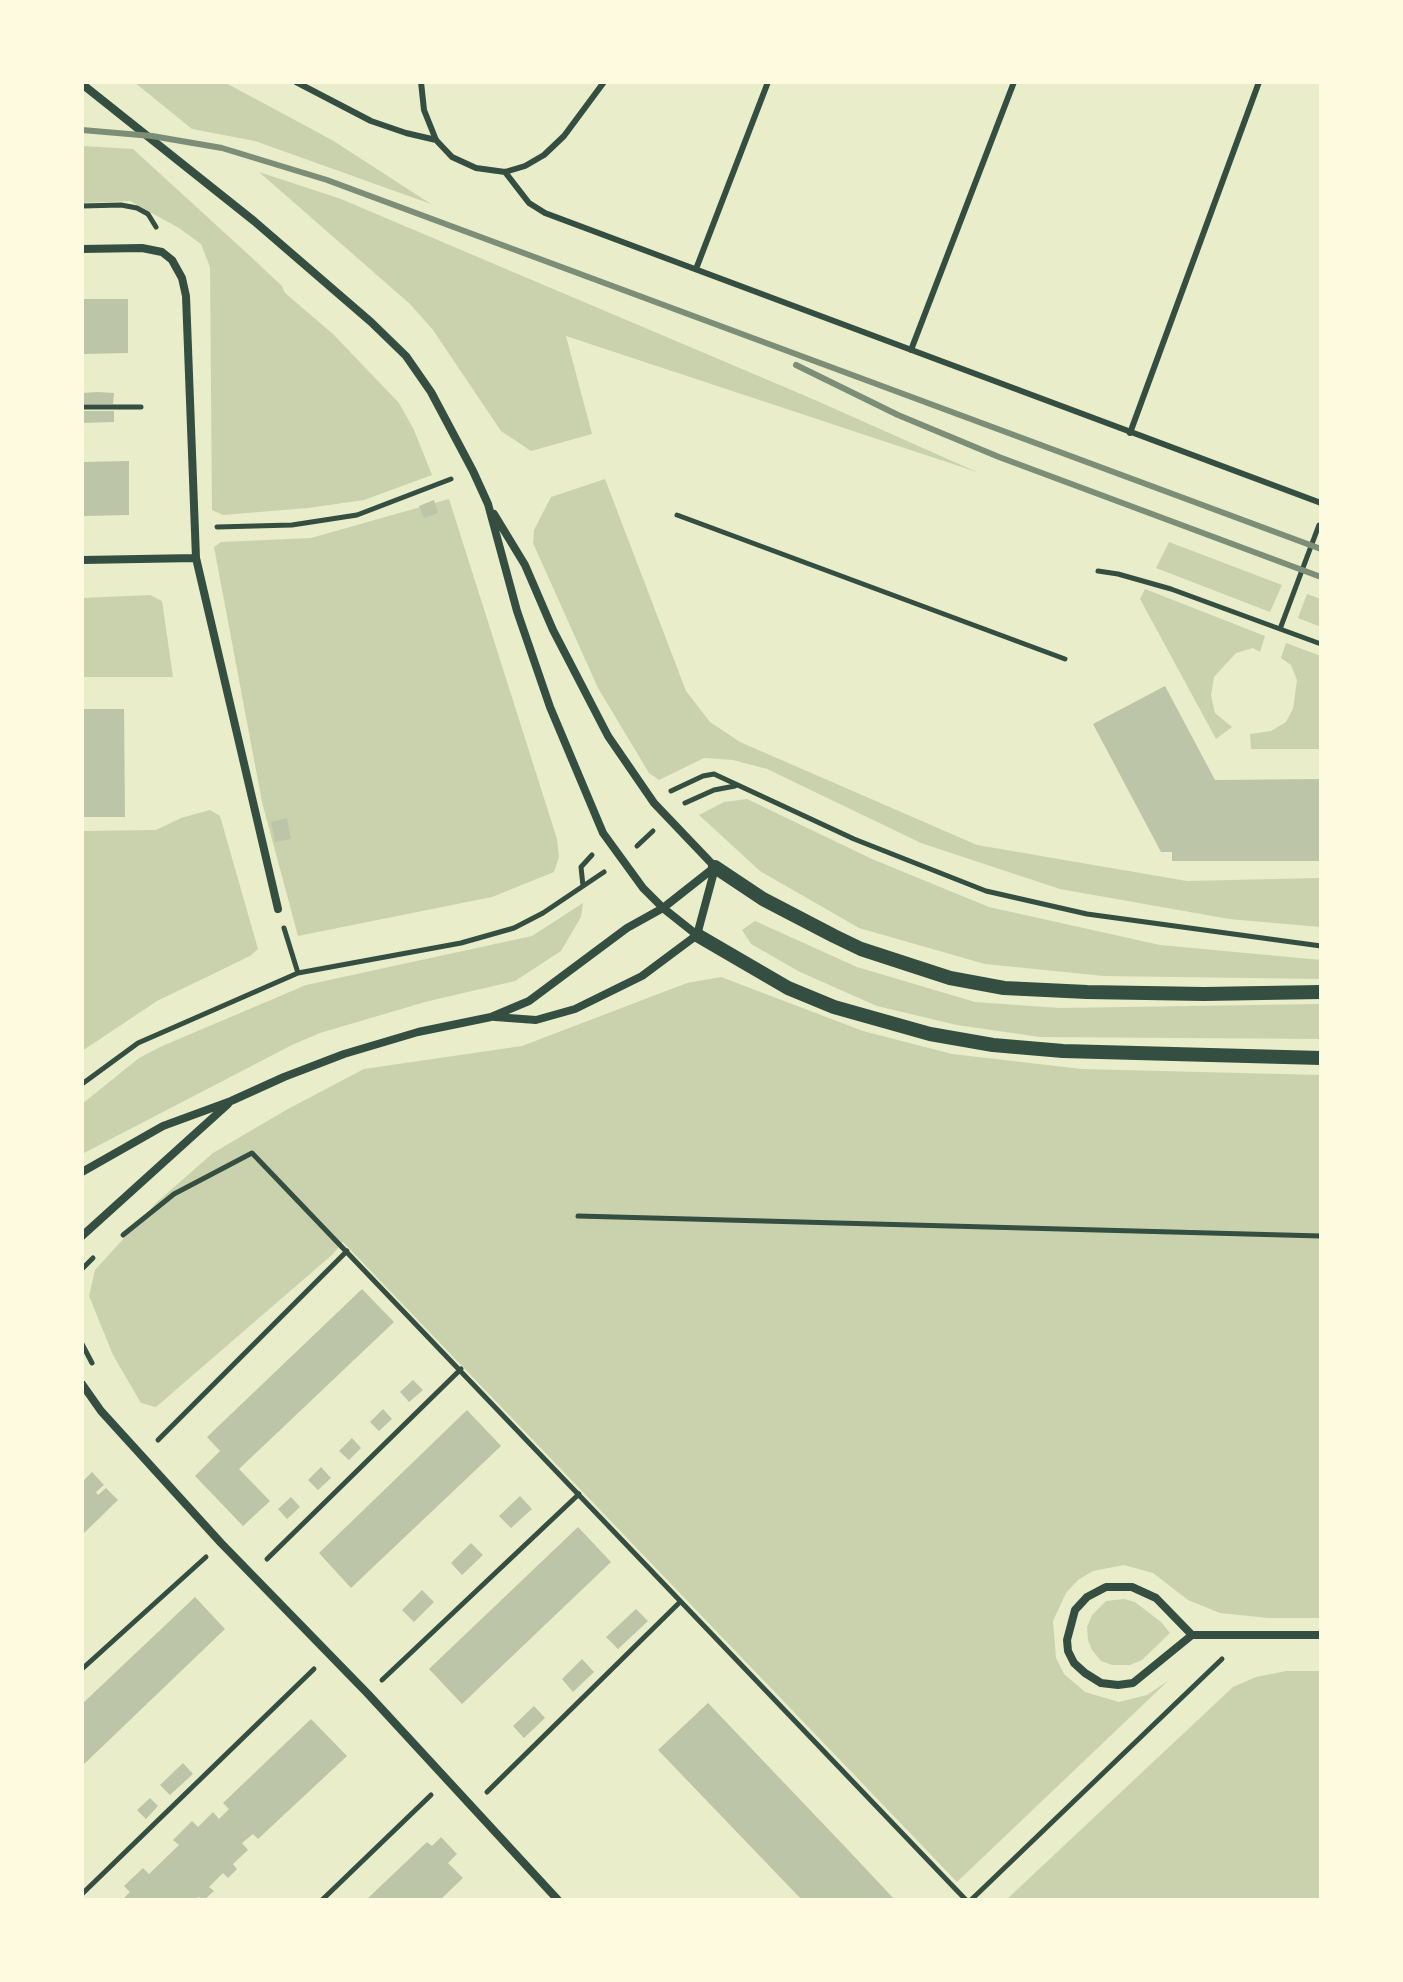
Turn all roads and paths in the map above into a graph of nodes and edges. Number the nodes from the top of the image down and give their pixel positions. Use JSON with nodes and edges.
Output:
{"nodes":[{"id":1,"x":296,"y":82,"type":"edge"},
{"id":2,"x":421,"y":82,"type":"edge"},
{"id":3,"x":604,"y":82,"type":"edge"},
{"id":4,"x":768,"y":82,"type":"edge"},
{"id":5,"x":1014,"y":82,"type":"edge"},
{"id":6,"x":1259,"y":82,"type":"edge"},
{"id":7,"x":82,"y":84,"type":"edge"},
{"id":8,"x":436,"y":140,"type":"junction"},
{"id":9,"x":505,"y":172,"type":"junction"},
{"id":10,"x":82,"y":206,"type":"edge"},
{"id":11,"x":82,"y":249,"type":"edge"},
{"id":12,"x":153,"y":251,"type":"junction"},
{"id":13,"x":696,"y":269,"type":"junction"},
{"id":14,"x":911,"y":350,"type":"junction"},
{"id":15,"x":82,"y":407,"type":"edge"},
{"id":16,"x":141,"y":407,"type":"dead end"},
{"id":17,"x":1130,"y":433,"type":"junction"},
{"id":18,"x":473,"y":471,"type":"junction"},
{"id":19,"x":1321,"y":503,"type":"edge"},
{"id":20,"x":488,"y":504,"type":"junction"},
{"id":21,"x":677,"y":515,"type":"dead end"},
{"id":22,"x":1321,"y":520,"type":"edge"},
{"id":23,"x":196,"y":527,"type":"junction"},
{"id":24,"x":196,"y":558,"type":"junction"},
{"id":25,"x":82,"y":560,"type":"edge"},
{"id":26,"x":1098,"y":571,"type":"dead end"},
{"id":27,"x":1280,"y":629,"type":"junction"},
{"id":28,"x":1321,"y":644,"type":"edge"},
{"id":29,"x":1065,"y":659,"type":"dead end"},
{"id":30,"x":669,"y":817,"type":"junction"},
{"id":31,"x":621,"y":861,"type":"junction"},
{"id":32,"x":715,"y":867,"type":"junction"},
{"id":33,"x":663,"y":908,"type":"junction"},
{"id":34,"x":278,"y":909,"type":"joint"},
{"id":35,"x":697,"y":935,"type":"junction"},
{"id":36,"x":1321,"y":946,"type":"edge"},
{"id":37,"x":298,"y":973,"type":"junction"},
{"id":38,"x":1321,"y":992,"type":"edge"},
{"id":39,"x":491,"y":1017,"type":"junction"},
{"id":40,"x":1321,"y":1058,"type":"edge"},
{"id":41,"x":82,"y":1084,"type":"edge"},
{"id":42,"x":231,"y":1101,"type":"junction"},
{"id":43,"x":82,"y":1172,"type":"edge"},
{"id":44,"x":578,"y":1216,"type":"dead end"},
{"id":45,"x":82,"y":1236,"type":"edge"},
{"id":46,"x":1321,"y":1236,"type":"edge"},
{"id":47,"x":117,"y":1239,"type":"dead end"},
{"id":48,"x":347,"y":1251,"type":"junction"},
{"id":49,"x":94,"y":1257,"type":"dead end"},
{"id":50,"x":82,"y":1269,"type":"edge"},
{"id":51,"x":461,"y":1369,"type":"junction"},
{"id":52,"x":82,"y":1384,"type":"edge"},
{"id":53,"x":142,"y":1456,"type":"junction"},
{"id":54,"x":579,"y":1494,"type":"junction"},
{"id":55,"x":221,"y":1543,"type":"junction"},
{"id":56,"x":252,"y":1574,"type":"junction"},
{"id":57,"x":680,"y":1602,"type":"junction"},
{"id":58,"x":1192,"y":1635,"type":"junction"},
{"id":59,"x":1245,"y":1635,"type":"junction"},
{"id":60,"x":1321,"y":1635,"type":"edge"},
{"id":61,"x":329,"y":1655,"type":"junction"},
{"id":62,"x":82,"y":1669,"type":"edge"},
{"id":63,"x":368,"y":1694,"type":"junction"},
{"id":64,"x":447,"y":1779,"type":"junction"},
{"id":65,"x":473,"y":1806,"type":"junction"},
{"id":66,"x":82,"y":1894,"type":"edge"},
{"id":67,"x":322,"y":1900,"type":"edge"},
{"id":68,"x":558,"y":1900,"type":"edge"},
{"id":69,"x":968,"y":1900,"type":"edge"}],
"edges":[{"from":1,"to":8,"type":"lane"},
{"from":2,"to":8,"type":"lane"},
{"from":3,"to":9,"type":"lane"},
{"from":4,"to":13,"type":"lane"},
{"from":5,"to":14,"type":"lane"},
{"from":6,"to":17,"type":"lane"},
{"from":7,"to":18,"type":"street"},
{"from":8,"to":9,"type":"lane"},
{"from":9,"to":13,"type":"lane"},
{"from":10,"to":12,"type":"path"},
{"from":11,"to":12,"type":"street"},
{"from":12,"to":23,"type":"street"},
{"from":13,"to":14,"type":"lane"},
{"from":14,"to":17,"type":"lane"},
{"from":15,"to":16,"type":"path"},
{"from":17,"to":19,"type":"lane"},
{"from":18,"to":20,"type":"street"},
{"from":18,"to":23,"type":"path"},
{"from":20,"to":30,"type":"street"},
{"from":20,"to":31,"type":"street"},
{"from":21,"to":29,"type":"path"},
{"from":22,"to":27,"type":"path"},
{"from":23,"to":24,"type":"street"},
{"from":24,"to":25,"type":"street"},
{"from":24,"to":34,"type":"street"},
{"from":26,"to":27,"type":"path"},
{"from":27,"to":28,"type":"path"},
{"from":30,"to":31,"type":"path"},
{"from":30,"to":32,"type":"street"},
{"from":30,"to":36,"type":"path"},
{"from":31,"to":33,"type":"street"},
{"from":31,"to":37,"type":"path"},
{"from":32,"to":33,"type":"street"},
{"from":32,"to":35,"type":"street"},
{"from":32,"to":38,"type":"street"},
{"from":33,"to":35,"type":"street"},
{"from":33,"to":39,"type":"street"},
{"from":34,"to":37,"type":"path"},
{"from":35,"to":39,"type":"street"},
{"from":35,"to":40,"type":"street"},
{"from":37,"to":41,"type":"path"},
{"from":39,"to":42,"type":"street"},
{"from":42,"to":43,"type":"street"},
{"from":42,"to":45,"type":"street"},
{"from":44,"to":46,"type":"path"},
{"from":47,"to":48,"type":"path"},
{"from":48,"to":51,"type":"path"},
{"from":48,"to":53,"type":"path"},
{"from":49,"to":50,"type":"path"},
{"from":51,"to":54,"type":"path"},
{"from":51,"to":56,"type":"path"},
{"from":52,"to":53,"type":"street"},
{"from":53,"to":55,"type":"street"},
{"from":54,"to":57,"type":"path"},
{"from":54,"to":63,"type":"path"},
{"from":55,"to":56,"type":"street"},
{"from":55,"to":62,"type":"path"},
{"from":56,"to":61,"type":"street"},
{"from":57,"to":65,"type":"path"},
{"from":57,"to":69,"type":"path"},
{"from":58,"to":58,"type":"street"},
{"from":58,"to":59,"type":"street"},
{"from":59,"to":60,"type":"street"},
{"from":59,"to":69,"type":"path"},
{"from":61,"to":63,"type":"street"},
{"from":61,"to":66,"type":"path"},
{"from":63,"to":64,"type":"street"},
{"from":64,"to":65,"type":"street"},
{"from":64,"to":67,"type":"path"},
{"from":65,"to":68,"type":"street"}]}
